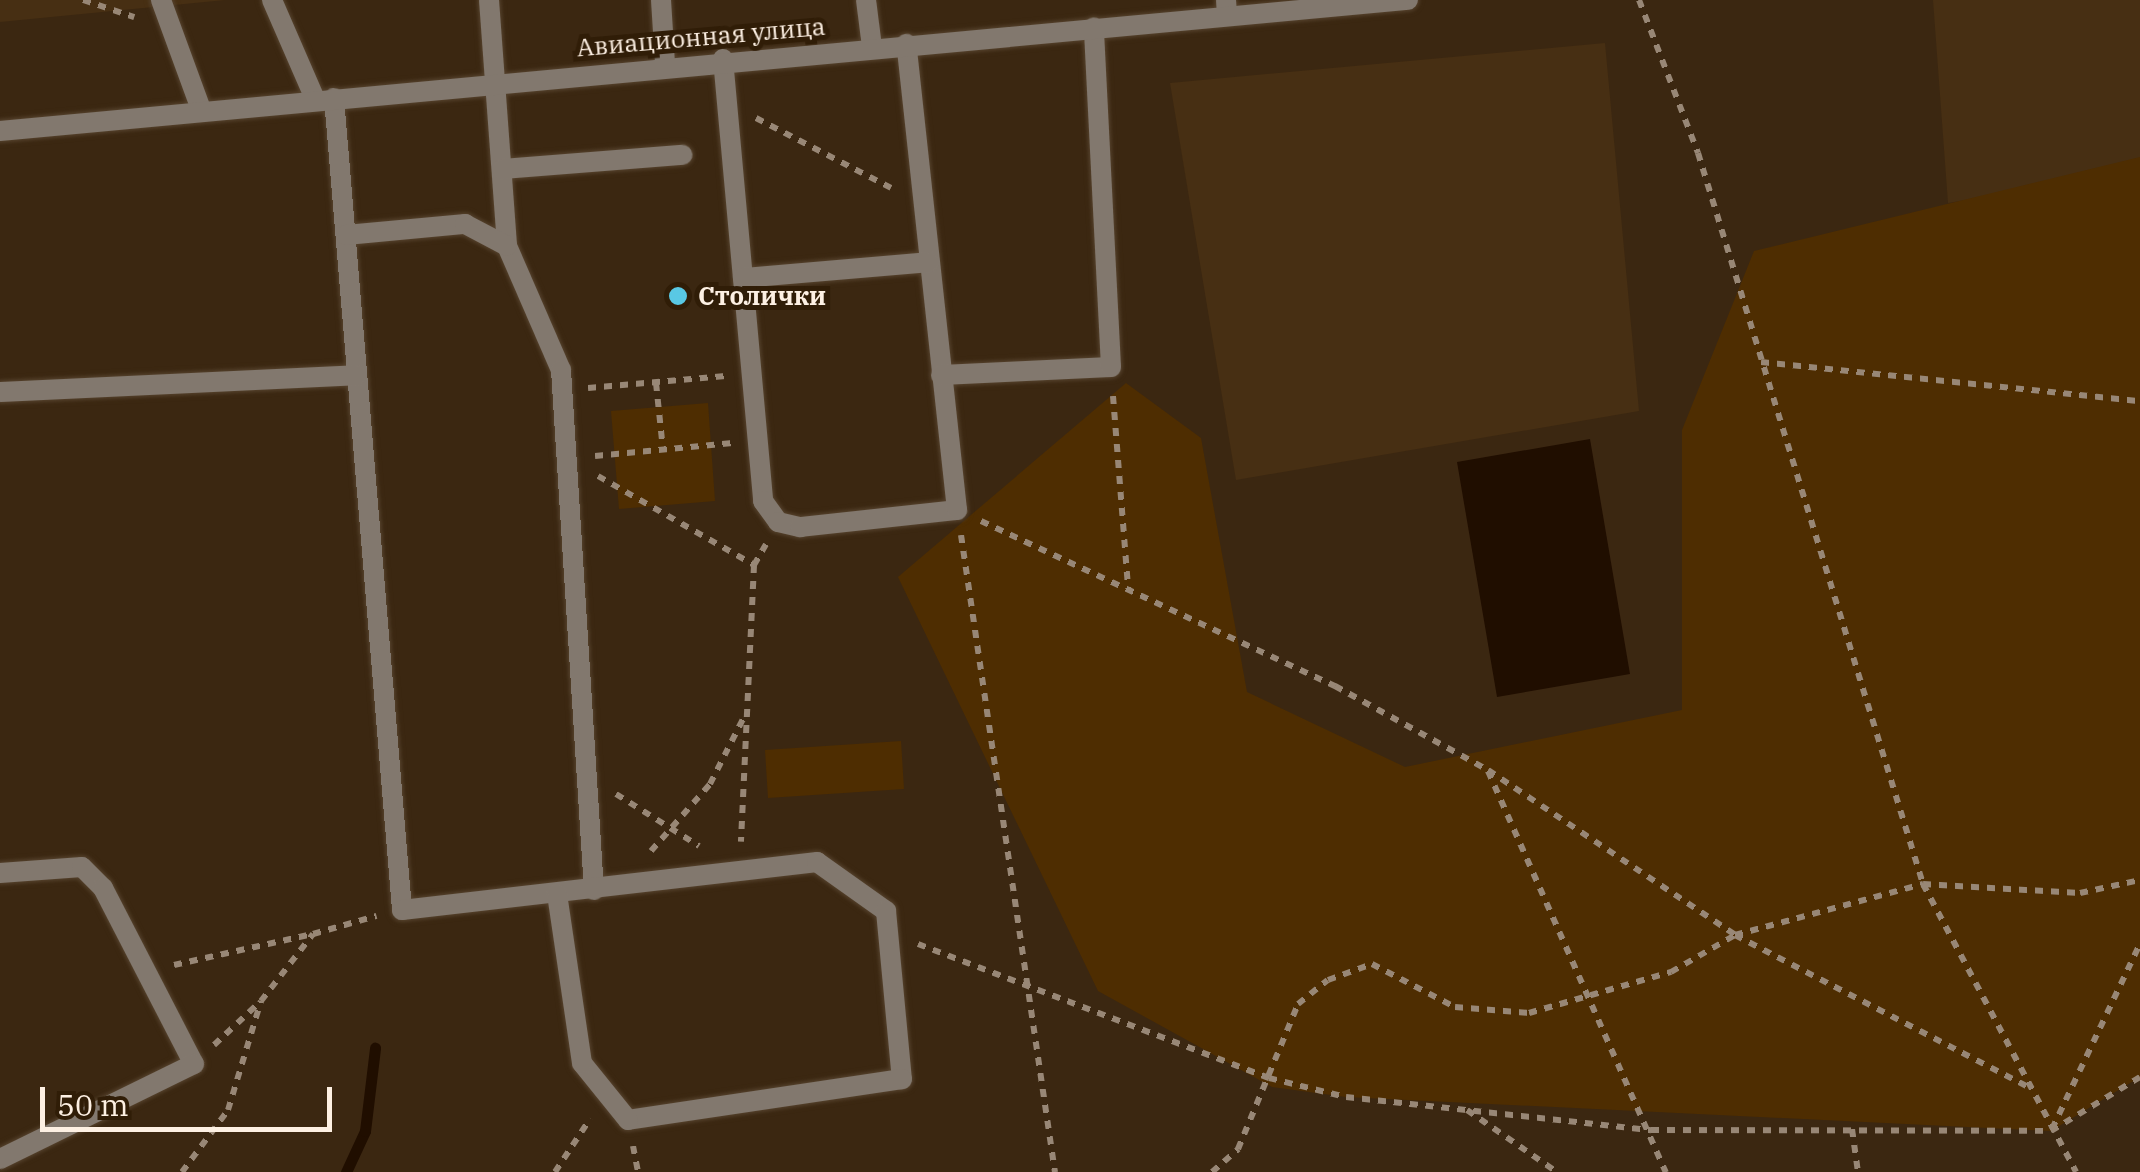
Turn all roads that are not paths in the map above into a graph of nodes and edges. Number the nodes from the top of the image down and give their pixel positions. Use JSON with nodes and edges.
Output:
{"nodes":[{"id":1,"x":161,"y":0,"type":"edge"},
{"id":2,"x":272,"y":0,"type":"edge"},
{"id":3,"x":490,"y":0,"type":"edge"},
{"id":4,"x":661,"y":0,"type":"edge"},
{"id":5,"x":866,"y":0,"type":"edge"},
{"id":6,"x":1408,"y":0,"type":"edge"},
{"id":7,"x":1226,"y":8,"type":"edge"},
{"id":8,"x":1094,"y":27,"type":"junction"},
{"id":9,"x":906,"y":44,"type":"junction"},
{"id":10,"x":872,"y":47,"type":"junction"},
{"id":11,"x":723,"y":59,"type":"junction"},
{"id":12,"x":665,"y":64,"type":"junction"},
{"id":13,"x":498,"y":82,"type":"junction"},
{"id":14,"x":325,"y":100,"type":"junction"},
{"id":15,"x":202,"y":112,"type":"junction"},
{"id":16,"x":0,"y":131,"type":"edge"},
{"id":17,"x":682,"y":156,"type":"dead end"},
{"id":18,"x":503,"y":169,"type":"junction"},
{"id":19,"x":346,"y":235,"type":"junction"},
{"id":20,"x":508,"y":246,"type":"junction"},
{"id":21,"x":929,"y":262,"type":"junction"},
{"id":22,"x":743,"y":278,"type":"junction"},
{"id":23,"x":357,"y":375,"type":"junction"},
{"id":24,"x":941,"y":375,"type":"junction"},
{"id":25,"x":0,"y":392,"type":"edge"},
{"id":26,"x":0,"y":873,"type":"edge"},
{"id":27,"x":594,"y":890,"type":"junction"},
{"id":28,"x":557,"y":894,"type":"junction"},
{"id":29,"x":0,"y":1159,"type":"edge"}],
"edges":[{"from":1,"to":15,"type":"street"},
{"from":2,"to":14,"type":"street"},
{"from":3,"to":13,"type":"street"},
{"from":4,"to":12,"type":"street"},
{"from":5,"to":10,"type":"street"},
{"from":6,"to":7,"type":"street","name":"Авиационная улица"},
{"from":7,"to":8,"type":"street","name":"Авиационная улица"},
{"from":8,"to":9,"type":"street","name":"Авиационная улица"},
{"from":8,"to":24,"type":"street"},
{"from":9,"to":10,"type":"street","name":"Авиационная улица"},
{"from":9,"to":21,"type":"street"},
{"from":10,"to":11,"type":"street","name":"Авиационная улица"},
{"from":11,"to":12,"type":"street","name":"Авиационная улица"},
{"from":11,"to":22,"type":"street"},
{"from":12,"to":13,"type":"street","name":"Авиационная улица"},
{"from":13,"to":14,"type":"street","name":"Авиационная улица"},
{"from":13,"to":18,"type":"street"},
{"from":14,"to":15,"type":"street","name":"Авиационная улица"},
{"from":14,"to":19,"type":"street"},
{"from":15,"to":16,"type":"street","name":"Авиационная улица"},
{"from":17,"to":18,"type":"street"},
{"from":18,"to":20,"type":"street"},
{"from":19,"to":20,"type":"street"},
{"from":19,"to":23,"type":"street"},
{"from":20,"to":27,"type":"street"},
{"from":21,"to":22,"type":"street"},
{"from":21,"to":24,"type":"street"},
{"from":22,"to":24,"type":"street"},
{"from":23,"to":25,"type":"street"},
{"from":23,"to":28,"type":"street"},
{"from":26,"to":29,"type":"street"},
{"from":27,"to":28,"type":"street"},
{"from":27,"to":28,"type":"street"}]}
